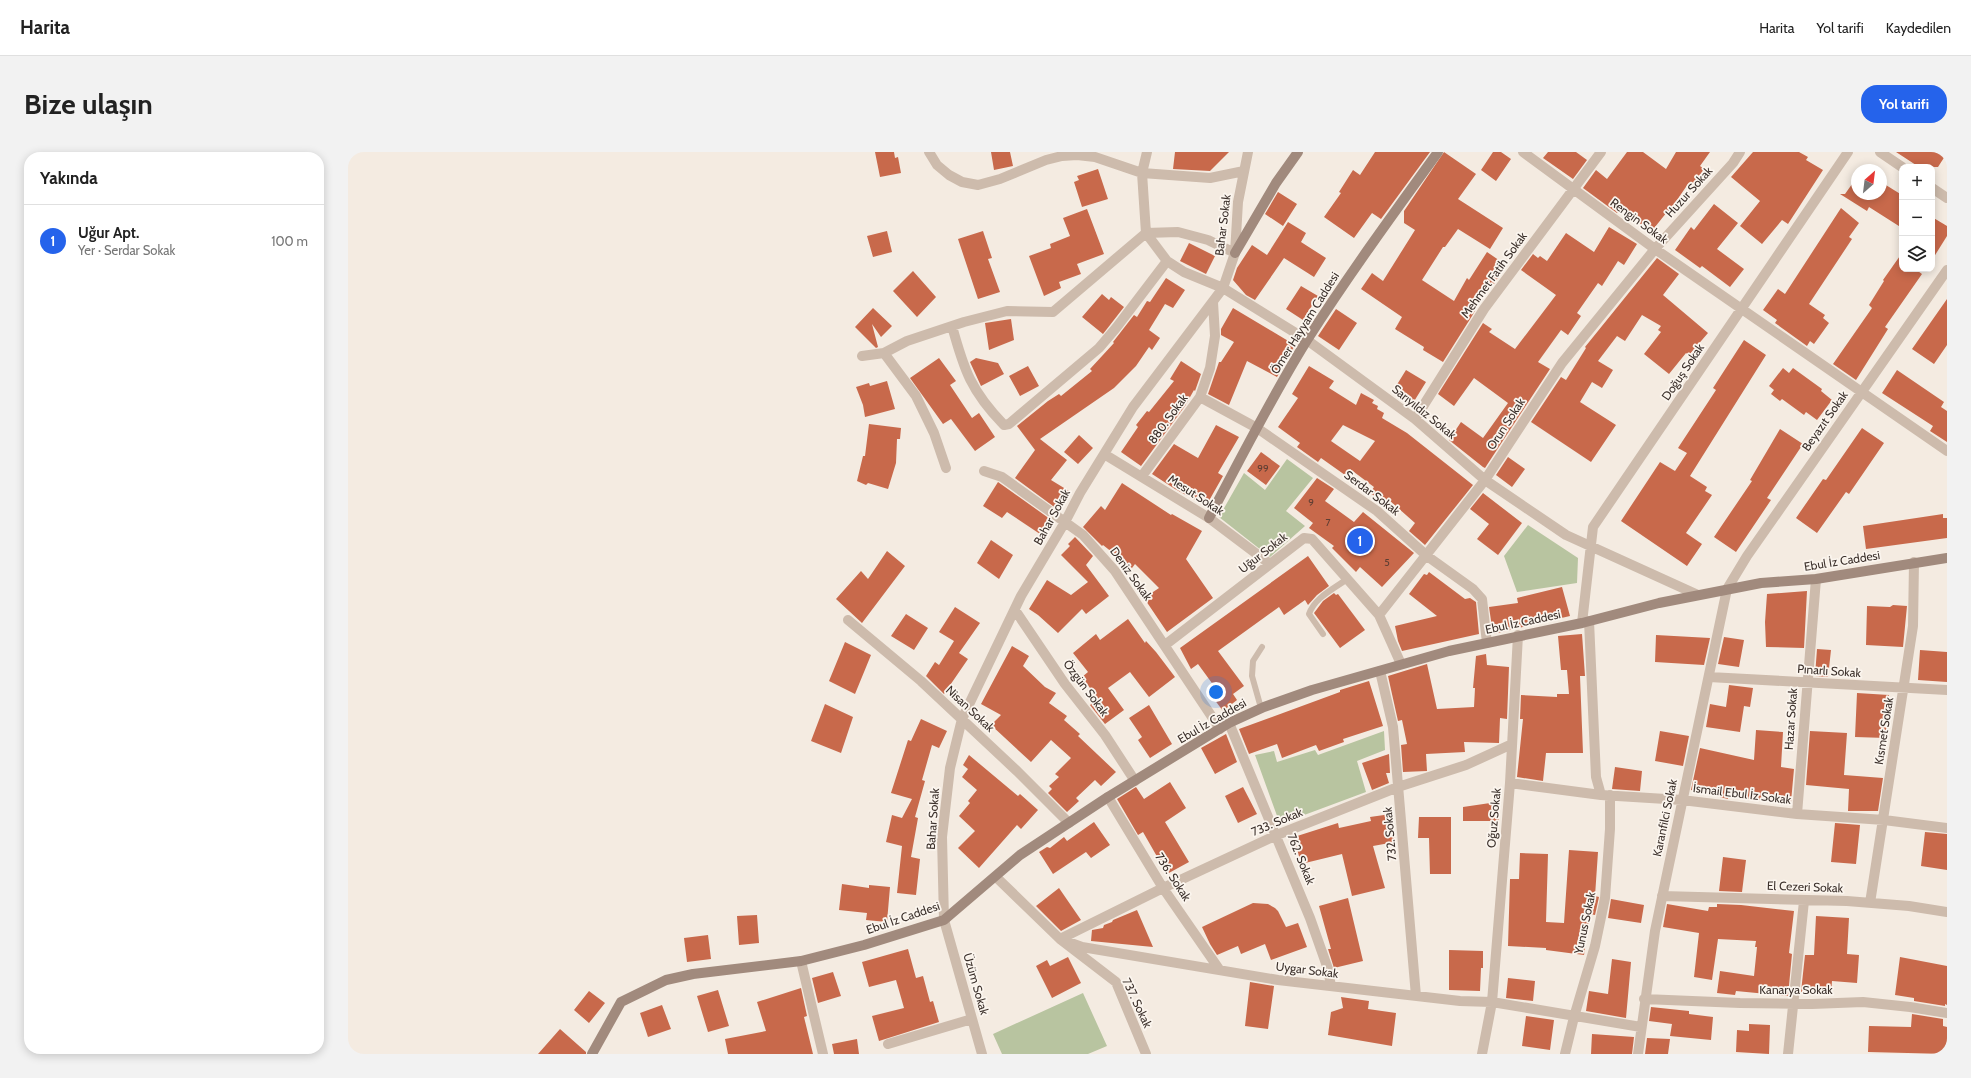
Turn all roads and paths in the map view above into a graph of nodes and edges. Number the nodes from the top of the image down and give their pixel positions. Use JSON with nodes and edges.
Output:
{"nodes":[{"id":1,"x":929,"y":152,"type":"edge"},
{"id":2,"x":1248,"y":152,"type":"edge"},
{"id":3,"x":1298,"y":152,"type":"edge"},
{"id":4,"x":1438,"y":152,"type":"edge"},
{"id":5,"x":1523,"y":152,"type":"edge"},
{"id":6,"x":1601,"y":152,"type":"edge"},
{"id":7,"x":1740,"y":152,"type":"edge"},
{"id":8,"x":1848,"y":152,"type":"edge"},
{"id":9,"x":1880,"y":152,"type":"edge"},
{"id":10,"x":1076,"y":154,"type":"edge"},
{"id":11,"x":1146,"y":154,"type":"edge"},
{"id":12,"x":1899,"y":165,"type":"edge"},
{"id":13,"x":1244,"y":171,"type":"junction"},
{"id":14,"x":1142,"y":172,"type":"junction"},
{"id":15,"x":1574,"y":190,"type":"junction"},
{"id":16,"x":1935,"y":190,"type":"edge"},
{"id":17,"x":1947,"y":198,"type":"edge"},
{"id":18,"x":1146,"y":233,"type":"junction"},
{"id":19,"x":1655,"y":248,"type":"junction"},
{"id":20,"x":1235,"y":253,"type":"junction"},
{"id":21,"x":1167,"y":261,"type":"junction"},
{"id":22,"x":1947,"y":270,"type":"edge"},
{"id":23,"x":1223,"y":288,"type":"junction"},
{"id":24,"x":1213,"y":302,"type":"junction"},
{"id":25,"x":1742,"y":309,"type":"junction"},
{"id":26,"x":952,"y":326,"type":"junction"},
{"id":27,"x":1307,"y":340,"type":"junction"},
{"id":28,"x":884,"y":353,"type":"junction"},
{"id":29,"x":862,"y":356,"type":"dead end"},
{"id":30,"x":1862,"y":392,"type":"junction"},
{"id":31,"x":1200,"y":397,"type":"junction"},
{"id":32,"x":1415,"y":419,"type":"junction"},
{"id":33,"x":1256,"y":428,"type":"junction"},
{"id":34,"x":1947,"y":451,"type":"edge"},
{"id":35,"x":1104,"y":454,"type":"junction"},
{"id":36,"x":946,"y":468,"type":"dead end"},
{"id":37,"x":984,"y":471,"type":"dead end"},
{"id":38,"x":1142,"y":476,"type":"junction"},
{"id":39,"x":1486,"y":480,"type":"junction"},
{"id":40,"x":1209,"y":518,"type":"junction"},
{"id":41,"x":1065,"y":522,"type":"junction"},
{"id":42,"x":1590,"y":547,"type":"junction"},
{"id":43,"x":1427,"y":556,"type":"junction"},
{"id":44,"x":1947,"y":558,"type":"edge"},
{"id":45,"x":1914,"y":562,"type":"junction"},
{"id":46,"x":1270,"y":564,"type":"junction"},
{"id":47,"x":1347,"y":579,"type":"junction"},
{"id":48,"x":1816,"y":579,"type":"junction"},
{"id":49,"x":1727,"y":589,"type":"junction"},
{"id":50,"x":1698,"y":595,"type":"junction"},
{"id":51,"x":1015,"y":610,"type":"junction"},
{"id":52,"x":1379,"y":615,"type":"junction"},
{"id":53,"x":848,"y":620,"type":"dead end"},
{"id":54,"x":1586,"y":622,"type":"junction"},
{"id":55,"x":1323,"y":634,"type":"dead end"},
{"id":56,"x":1518,"y":635,"type":"junction"},
{"id":57,"x":1487,"y":643,"type":"junction"},
{"id":58,"x":1165,"y":645,"type":"junction"},
{"id":59,"x":1262,"y":647,"type":"dead end"},
{"id":60,"x":1401,"y":664,"type":"junction"},
{"id":61,"x":1380,"y":671,"type":"junction"},
{"id":62,"x":1710,"y":677,"type":"junction"},
{"id":63,"x":1807,"y":682,"type":"junction"},
{"id":64,"x":1904,"y":688,"type":"junction"},
{"id":65,"x":1947,"y":690,"type":"edge"},
{"id":66,"x":1261,"y":708,"type":"junction"},
{"id":67,"x":962,"y":719,"type":"junction"},
{"id":68,"x":1229,"y":723,"type":"junction"},
{"id":69,"x":1220,"y":729,"type":"junction"},
{"id":70,"x":1512,"y":744,"type":"junction"},
{"id":71,"x":1135,"y":781,"type":"junction"},
{"id":72,"x":1510,"y":783,"type":"junction"},
{"id":73,"x":1398,"y":787,"type":"junction"},
{"id":74,"x":1605,"y":795,"type":"junction"},
{"id":75,"x":1108,"y":797,"type":"junction"},
{"id":76,"x":1682,"y":800,"type":"junction"},
{"id":77,"x":1797,"y":814,"type":"junction"},
{"id":78,"x":1884,"y":820,"type":"junction"},
{"id":79,"x":1069,"y":823,"type":"junction"},
{"id":80,"x":1947,"y":828,"type":"edge"},
{"id":81,"x":1277,"y":835,"type":"junction"},
{"id":82,"x":996,"y":877,"type":"junction"},
{"id":83,"x":1163,"y":888,"type":"junction"},
{"id":84,"x":1662,"y":896,"type":"junction"},
{"id":85,"x":1804,"y":901,"type":"junction"},
{"id":86,"x":1870,"y":903,"type":"junction"},
{"id":87,"x":1947,"y":912,"type":"edge"},
{"id":88,"x":944,"y":920,"type":"junction"},
{"id":89,"x":1060,"y":939,"type":"junction"},
{"id":90,"x":802,"y":961,"type":"junction"},
{"id":91,"x":1219,"y":969,"type":"junction"},
{"id":92,"x":1331,"y":986,"type":"junction"},
{"id":93,"x":1416,"y":996,"type":"junction"},
{"id":94,"x":1644,"y":999,"type":"junction"},
{"id":95,"x":1492,"y":1002,"type":"junction"},
{"id":96,"x":1793,"y":1004,"type":"junction"},
{"id":97,"x":1947,"y":1013,"type":"edge"},
{"id":98,"x":1574,"y":1017,"type":"junction"},
{"id":99,"x":972,"y":1018,"type":"junction"},
{"id":100,"x":1641,"y":1027,"type":"junction"},
{"id":101,"x":888,"y":1044,"type":"dead end"},
{"id":102,"x":1144,"y":1053,"type":"edge"},
{"id":103,"x":592,"y":1054,"type":"edge"},
{"id":104,"x":822,"y":1054,"type":"edge"},
{"id":105,"x":982,"y":1054,"type":"edge"},
{"id":106,"x":1482,"y":1054,"type":"edge"},
{"id":107,"x":1565,"y":1054,"type":"edge"},
{"id":108,"x":1638,"y":1054,"type":"edge"},
{"id":109,"x":1788,"y":1054,"type":"edge"}],
"edges":[{"from":1,"to":10,"type":"street"},
{"from":2,"to":13,"type":"street","name":"Bahar Sokak"},
{"from":3,"to":20,"type":"street"},
{"from":4,"to":27,"type":"street","name":"Ömer Hayyam Caddesi"},
{"from":5,"to":15,"type":"street","name":"Rengin Sokak"},
{"from":6,"to":15,"type":"street","name":"Mehmet Fatih Sokak"},
{"from":7,"to":19,"type":"street","name":"Huzur Sokak"},
{"from":8,"to":25,"type":"street","name":"Doğuş Sokak"},
{"from":9,"to":12,"type":"street"},
{"from":10,"to":14,"type":"street"},
{"from":11,"to":14,"type":"street"},
{"from":13,"to":14,"type":"street"},
{"from":13,"to":20,"type":"street","name":"Bahar Sokak"},
{"from":14,"to":18,"type":"street"},
{"from":15,"to":19,"type":"street","name":"Rengin Sokak"},
{"from":15,"to":32,"type":"street","name":"Mehmet Fatih Sokak"},
{"from":16,"to":17,"type":"street"},
{"from":18,"to":20,"type":"street"},
{"from":18,"to":21,"type":"street","name":"Sarıyıldız Sokak"},
{"from":18,"to":26,"type":"street"},
{"from":19,"to":25,"type":"street","name":"Rengin Sokak"},
{"from":19,"to":39,"type":"street","name":"Orun Sokak"},
{"from":20,"to":23,"type":"street","name":"Bahar Sokak"},
{"from":21,"to":23,"type":"street","name":"Sarıyıldız Sokak"},
{"from":21,"to":26,"type":"street"},
{"from":22,"to":30,"type":"street","name":"Beyazıt Sokak"},
{"from":23,"to":24,"type":"street","name":"Bahar Sokak"},
{"from":23,"to":27,"type":"street","name":"Sarıyıldız Sokak"},
{"from":24,"to":31,"type":"street","name":"880. Sokak"},
{"from":24,"to":35,"type":"street","name":"Bahar Sokak"},
{"from":25,"to":30,"type":"street","name":"Rengin Sokak"},
{"from":25,"to":42,"type":"street","name":"Doğuş Sokak"},
{"from":26,"to":28,"type":"street"},
{"from":27,"to":32,"type":"street","name":"Sarıyıldız Sokak"},
{"from":27,"to":33,"type":"street","name":"Ömer Hayyam Caddesi"},
{"from":28,"to":29,"type":"street"},
{"from":28,"to":36,"type":"street"},
{"from":30,"to":34,"type":"street","name":"Rengin Sokak"},
{"from":30,"to":49,"type":"street","name":"Beyazıt Sokak"},
{"from":31,"to":33,"type":"street","name":"Serdar Sokak"},
{"from":31,"to":38,"type":"street","name":"880. Sokak"},
{"from":32,"to":39,"type":"street","name":"Sarıyıldız Sokak"},
{"from":33,"to":40,"type":"street","name":"Ömer Hayyam Caddesi"},
{"from":33,"to":43,"type":"street","name":"Serdar Sokak"},
{"from":35,"to":38,"type":"street","name":"Mesut Sokak"},
{"from":35,"to":41,"type":"street","name":"Bahar Sokak"},
{"from":37,"to":41,"type":"street","name":"Deniz Sokak"},
{"from":38,"to":40,"type":"street","name":"Mesut Sokak"},
{"from":39,"to":42,"type":"street","name":"Sarıyıldız Sokak"},
{"from":39,"to":43,"type":"street","name":"Orun Sokak"},
{"from":40,"to":46,"type":"street","name":"Mesut Sokak"},
{"from":41,"to":51,"type":"street","name":"Bahar Sokak"},
{"from":41,"to":58,"type":"street","name":"Deniz Sokak"},
{"from":42,"to":50,"type":"street","name":"Sarıyıldız Sokak"},
{"from":42,"to":54,"type":"street","name":"Doğuş Sokak"},
{"from":43,"to":52,"type":"street","name":"Orun Sokak"},
{"from":43,"to":57,"type":"street","name":"Serdar Sokak"},
{"from":44,"to":45,"type":"street","name":"Ebul İz Caddesi"},
{"from":45,"to":48,"type":"street","name":"Ebul İz Caddesi"},
{"from":45,"to":64,"type":"street","name":"Kısmet Sokak"},
{"from":46,"to":47,"type":"street","name":"Uğur Sokak"},
{"from":46,"to":58,"type":"street","name":"Uğur Sokak"},
{"from":47,"to":52,"type":"street","name":"Uğur Sokak"},
{"from":47,"to":55,"type":"lane"},
{"from":48,"to":49,"type":"street","name":"Ebul İz Caddesi"},
{"from":48,"to":63,"type":"street","name":"Hazar Sokak"},
{"from":49,"to":50,"type":"street","name":"Ebul İz Caddesi"},
{"from":49,"to":62,"type":"street","name":"Karanfilci Sokak"},
{"from":50,"to":54,"type":"street","name":"Ebul İz Caddesi"},
{"from":51,"to":67,"type":"street","name":"Bahar Sokak"},
{"from":51,"to":71,"type":"street","name":"Özgün Sokak"},
{"from":52,"to":60,"type":"street","name":"Uğur Sokak"},
{"from":53,"to":67,"type":"street","name":"Nisan Sokak"},
{"from":54,"to":56,"type":"street","name":"Ebul İz Caddesi"},
{"from":54,"to":74,"type":"street","name":"Yunus Sokak"},
{"from":56,"to":57,"type":"street","name":"Ebul İz Caddesi"},
{"from":56,"to":70,"type":"street","name":"Oğuz Sokak"},
{"from":57,"to":60,"type":"street","name":"Ebul İz Caddesi"},
{"from":58,"to":69,"type":"street","name":"Deniz Sokak"},
{"from":59,"to":66,"type":"lane"},
{"from":60,"to":61,"type":"street","name":"Ebul İz Caddesi"},
{"from":61,"to":66,"type":"street","name":"Ebul İz Caddesi"},
{"from":61,"to":73,"type":"street","name":"732. Sokak"},
{"from":62,"to":63,"type":"street","name":"Pınarlı Sokak"},
{"from":62,"to":76,"type":"street","name":"Karanfilci Sokak"},
{"from":63,"to":64,"type":"street","name":"Pınarlı Sokak"},
{"from":63,"to":77,"type":"street","name":"Hazar Sokak"},
{"from":64,"to":65,"type":"street","name":"Pınarlı Sokak"},
{"from":64,"to":78,"type":"street","name":"Kısmet Sokak"},
{"from":66,"to":68,"type":"street","name":"Ebul İz Caddesi"},
{"from":67,"to":79,"type":"street","name":"Nisan Sokak"},
{"from":67,"to":88,"type":"street","name":"Bahar Sokak"},
{"from":68,"to":69,"type":"street","name":"Ebul İz Caddesi"},
{"from":68,"to":81,"type":"street","name":"762. Sokak"},
{"from":69,"to":71,"type":"street","name":"Ebul İz Caddesi"},
{"from":70,"to":72,"type":"street","name":"Oğuz Sokak"},
{"from":70,"to":73,"type":"street","name":"733. Sokak"},
{"from":71,"to":75,"type":"street","name":"Ebul İz Caddesi"},
{"from":72,"to":74,"type":"street","name":"İsmail Ebul İz Sokak"},
{"from":72,"to":95,"type":"street","name":"Oğuz Sokak"},
{"from":73,"to":81,"type":"street","name":"733. Sokak"},
{"from":73,"to":93,"type":"street","name":"732. Sokak"},
{"from":74,"to":76,"type":"street","name":"İsmail Ebul İz Sokak"},
{"from":74,"to":98,"type":"street","name":"Yunus Sokak"},
{"from":75,"to":79,"type":"street","name":"Ebul İz Caddesi"},
{"from":75,"to":83,"type":"street","name":"736. Sokak"},
{"from":76,"to":77,"type":"street","name":"İsmail Ebul İz Sokak"},
{"from":76,"to":84,"type":"street","name":"Karanfilci Sokak"},
{"from":77,"to":78,"type":"street","name":"İsmail Ebul İz Sokak"},
{"from":78,"to":80,"type":"street","name":"İsmail Ebul İz Sokak"},
{"from":78,"to":86,"type":"street","name":"Kısmet Sokak"},
{"from":79,"to":82,"type":"street","name":"Ebul İz Caddesi"},
{"from":81,"to":83,"type":"street","name":"733. Sokak"},
{"from":81,"to":92,"type":"street","name":"762. Sokak"},
{"from":82,"to":88,"type":"street","name":"Ebul İz Caddesi"},
{"from":82,"to":89,"type":"street","name":"Uygar Sokak"},
{"from":83,"to":89,"type":"street","name":"733. Sokak"},
{"from":83,"to":91,"type":"street","name":"736. Sokak"},
{"from":84,"to":85,"type":"street","name":"El Cezeri Sokak"},
{"from":84,"to":94,"type":"street","name":"Karanfilci Sokak"},
{"from":85,"to":86,"type":"street","name":"El Cezeri Sokak"},
{"from":85,"to":96,"type":"street"},
{"from":86,"to":87,"type":"street","name":"El Cezeri Sokak"},
{"from":88,"to":90,"type":"street","name":"Ebul İz Caddesi"},
{"from":88,"to":99,"type":"street","name":"Üzüm Sokak"},
{"from":89,"to":91,"type":"street","name":"Uygar Sokak"},
{"from":89,"to":102,"type":"street","name":"737. Sokak"},
{"from":90,"to":103,"type":"street","name":"Ebul İz Caddesi"},
{"from":90,"to":104,"type":"street"},
{"from":91,"to":92,"type":"street","name":"Uygar Sokak"},
{"from":92,"to":93,"type":"street","name":"Uygar Sokak"},
{"from":93,"to":95,"type":"street","name":"Uygar Sokak"},
{"from":94,"to":96,"type":"street","name":"Kanarya Sokak"},
{"from":94,"to":100,"type":"street","name":"Karanfilci Sokak"},
{"from":95,"to":98,"type":"street","name":"Uygar Sokak"},
{"from":95,"to":106,"type":"street","name":"Oğuz Sokak"},
{"from":96,"to":97,"type":"street","name":"Kanarya Sokak"},
{"from":96,"to":109,"type":"street"},
{"from":98,"to":100,"type":"street","name":"Uygar Sokak"},
{"from":98,"to":107,"type":"street","name":"Yunus Sokak"},
{"from":99,"to":101,"type":"street"},
{"from":99,"to":105,"type":"street","name":"Üzüm Sokak"},
{"from":100,"to":108,"type":"street","name":"Karanfilci Sokak"}]}
